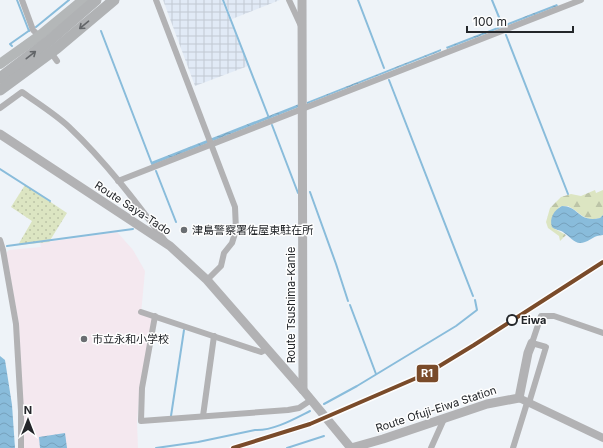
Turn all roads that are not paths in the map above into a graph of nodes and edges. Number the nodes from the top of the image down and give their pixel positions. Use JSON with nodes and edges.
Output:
{"nodes":[{"id":1,"x":22,"y":0,"type":"edge"},
{"id":2,"x":83,"y":0,"type":"edge"},
{"id":3,"x":96,"y":0,"type":"edge"},
{"id":4,"x":114,"y":0,"type":"edge"},
{"id":5,"x":156,"y":0,"type":"edge"},
{"id":6,"x":288,"y":0,"type":"edge"},
{"id":7,"x":302,"y":0,"type":"edge"},
{"id":8,"x":559,"y":0,"type":"edge"},
{"id":9,"x":581,"y":0,"type":"edge"},
{"id":10,"x":562,"y":7,"type":"junction"},
{"id":11,"x":302,"y":29,"type":"junction"},
{"id":12,"x":39,"y":36,"type":"junction"},
{"id":13,"x":57,"y":61,"type":"dead end"},
{"id":14,"x":0,"y":64,"type":"edge"},
{"id":15,"x":0,"y":78,"type":"edge"},
{"id":16,"x":0,"y":90,"type":"edge"},
{"id":17,"x":0,"y":108,"type":"edge"},
{"id":18,"x":303,"y":109,"type":"junction"},
{"id":19,"x":0,"y":134,"type":"edge"},
{"id":20,"x":210,"y":142,"type":"junction"},
{"id":21,"x":118,"y":181,"type":"junction"},
{"id":22,"x":0,"y":240,"type":"edge"},
{"id":23,"x":170,"y":246,"type":"junction"},
{"id":24,"x":208,"y":280,"type":"junction"},
{"id":25,"x":141,"y":312,"type":"dead end"},
{"id":26,"x":155,"y":316,"type":"junction"},
{"id":27,"x":603,"y":333,"type":"edge"},
{"id":28,"x":214,"y":336,"type":"junction"},
{"id":29,"x":532,"y":343,"type":"junction"},
{"id":30,"x":267,"y":348,"type":"junction"},
{"id":31,"x":303,"y":390,"type":"junction"},
{"id":32,"x":519,"y":398,"type":"junction"},
{"id":33,"x":311,"y":400,"type":"junction"},
{"id":34,"x":528,"y":403,"type":"junction"},
{"id":35,"x":203,"y":416,"type":"junction"},
{"id":36,"x":444,"y":418,"type":"junction"},
{"id":37,"x":603,"y":438,"type":"edge"},
{"id":38,"x":21,"y":448,"type":"edge"},
{"id":39,"x":351,"y":448,"type":"edge"},
{"id":40,"x":431,"y":448,"type":"edge"},
{"id":41,"x":513,"y":448,"type":"edge"}],
"edges":[{"from":1,"to":12,"type":"street"},
{"from":2,"to":12,"type":"main road"},
{"from":15,"to":3,"type":"highway","one_way":true},
{"from":4,"to":16,"type":"highway","one_way":true},
{"from":5,"to":20,"type":"street"},
{"from":6,"to":11,"type":"street"},
{"from":7,"to":11,"type":"main road","name":"Route Tsushima-Kanie"},
{"from":8,"to":10,"type":"street"},
{"from":9,"to":10,"type":"street"},
{"from":10,"to":18,"type":"street"},
{"from":11,"to":18,"type":"main road","name":"Route Tsushima-Kanie"},
{"from":12,"to":13,"type":"street"},
{"from":12,"to":14,"type":"main road"},
{"from":17,"to":21,"type":"street"},
{"from":18,"to":20,"type":"street"},
{"from":18,"to":31,"type":"main road","name":"Route Tsushima-Kanie"},
{"from":19,"to":23,"type":"main road","name":"Route Saya-Tado"},
{"from":20,"to":21,"type":"street"},
{"from":20,"to":24,"type":"street"},
{"from":21,"to":23,"type":"street"},
{"from":22,"to":38,"type":"street"},
{"from":23,"to":24,"type":"main road","name":"Route Saya-Tado"},
{"from":24,"to":30,"type":"main road","name":"Route Saya-Tado"},
{"from":25,"to":26,"type":"street"},
{"from":26,"to":28,"type":"street"},
{"from":26,"to":35,"type":"street"},
{"from":27,"to":29,"type":"street"},
{"from":28,"to":30,"type":"street"},
{"from":28,"to":35,"type":"street"},
{"from":29,"to":32,"type":"main road"},
{"from":29,"to":34,"type":"street"},
{"from":30,"to":31,"type":"main road","name":"Route Saya-Tado"},
{"from":31,"to":33,"type":"main road"},
{"from":32,"to":34,"type":"street"},
{"from":32,"to":36,"type":"main road","name":"Route Ofuji-Eiwa Station"},
{"from":33,"to":35,"type":"street"},
{"from":33,"to":39,"type":"main road"},
{"from":34,"to":37,"type":"street"},
{"from":34,"to":41,"type":"street"},
{"from":36,"to":39,"type":"main road","name":"Route Ofuji-Eiwa Station"},
{"from":36,"to":40,"type":"street"}]}
